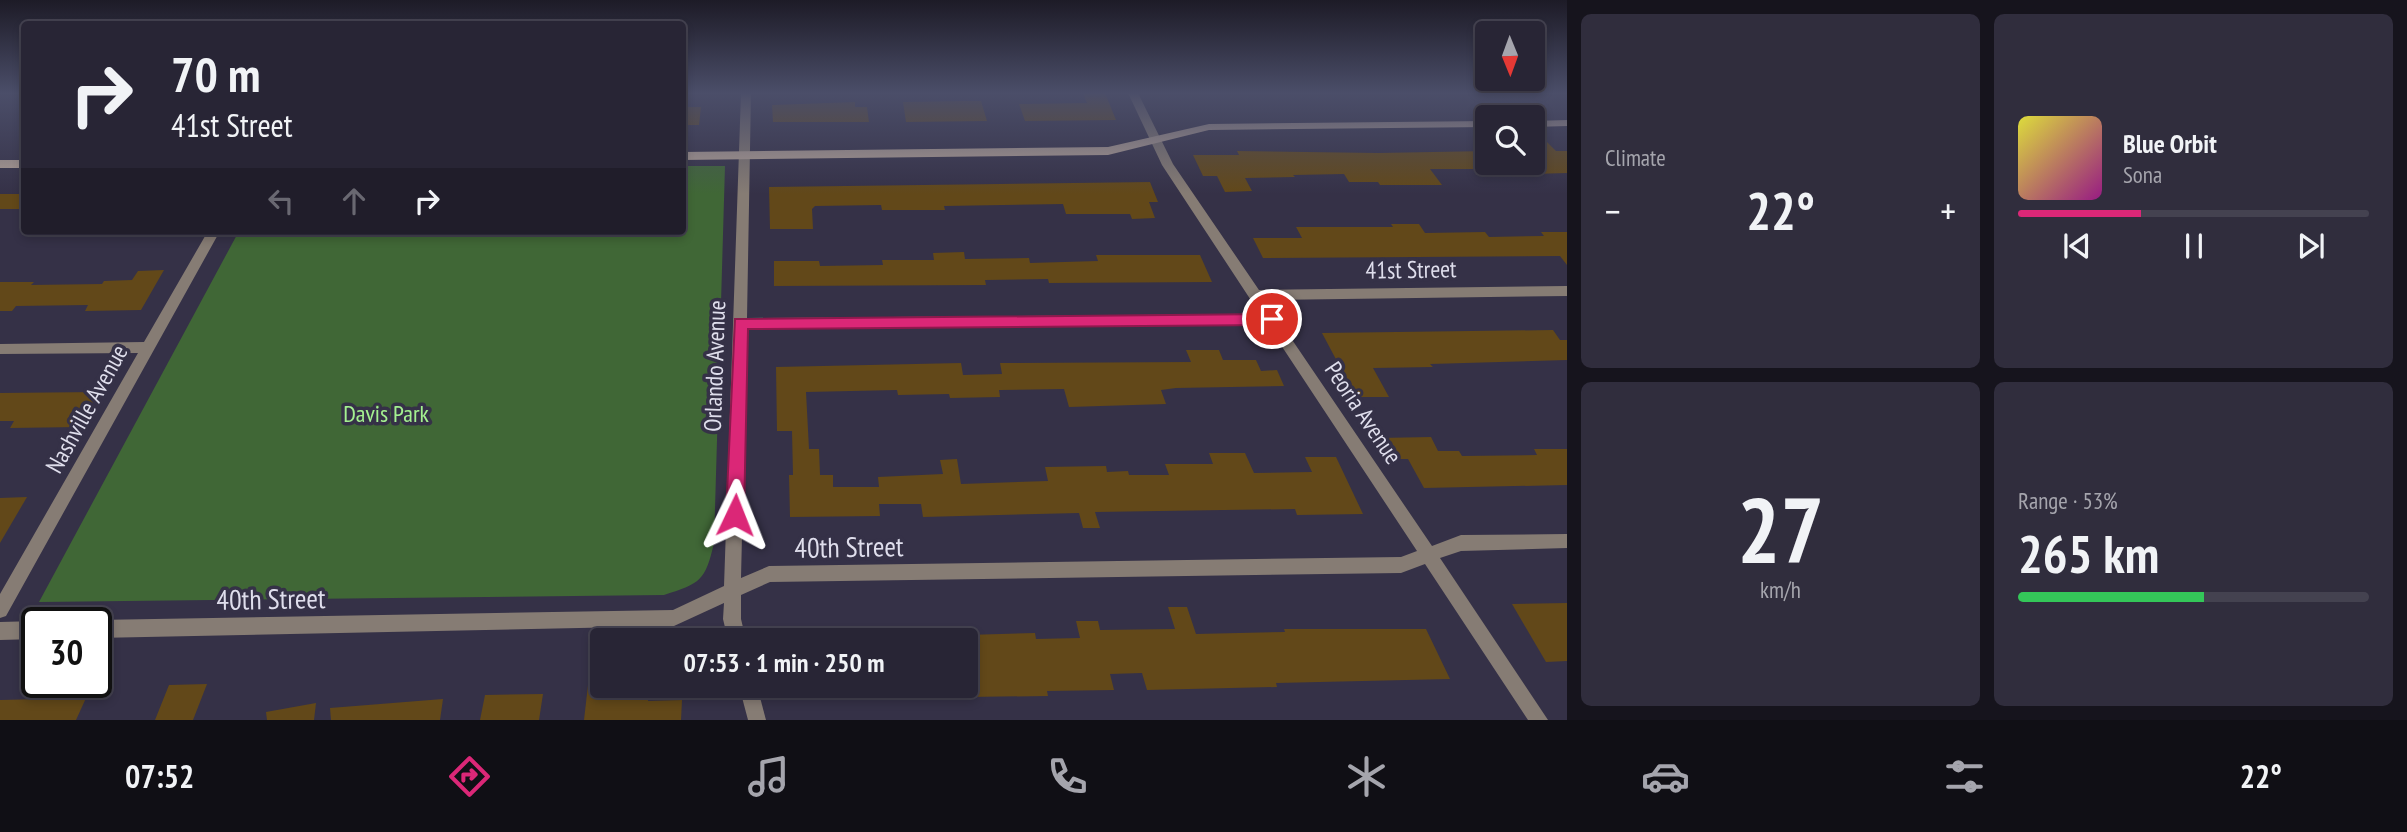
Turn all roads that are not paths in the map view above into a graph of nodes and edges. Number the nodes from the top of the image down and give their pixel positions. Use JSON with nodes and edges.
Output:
{"nodes":[{"id":1,"x":745,"y":127,"type":"edge"},
{"id":2,"x":1149,"y":127,"type":"edge"},
{"id":3,"x":1246,"y":127,"type":"edge"},
{"id":4,"x":1155,"y":140,"type":"junction"},
{"id":5,"x":745,"y":155,"type":"junction"},
{"id":6,"x":686,"y":156,"type":"edge"},
{"id":7,"x":0,"y":164,"type":"edge"},
{"id":8,"x":21,"y":164,"type":"edge"},
{"id":9,"x":212,"y":235,"type":"edge"},
{"id":10,"x":1567,"y":291,"type":"edge"},
{"id":11,"x":1256,"y":295,"type":"junction"},
{"id":12,"x":1272,"y":319,"type":"junction"},
{"id":13,"x":741,"y":323,"type":"junction"},
{"id":14,"x":149,"y":347,"type":"junction"},
{"id":15,"x":0,"y":349,"type":"edge"},
{"id":16,"x":1567,"y":541,"type":"edge"},
{"id":17,"x":1431,"y":555,"type":"junction"},
{"id":18,"x":732,"y":590,"type":"junction"},
{"id":19,"x":0,"y":610,"type":"edge"},
{"id":20,"x":734,"y":628,"type":"edge"},
{"id":21,"x":112,"y":629,"type":"edge"},
{"id":22,"x":21,"y":630,"type":"edge"},
{"id":23,"x":0,"y":631,"type":"edge"},
{"id":24,"x":751,"y":698,"type":"edge"},
{"id":25,"x":757,"y":720,"type":"edge"},
{"id":26,"x":1539,"y":720,"type":"edge"}],
"edges":[{"from":1,"to":5,"type":"street","name":"Orlando Avenue"},
{"from":2,"to":4,"type":"street","name":"Peoria Avenue"},
{"from":3,"to":4,"type":"street"},
{"from":4,"to":5,"type":"street"},
{"from":4,"to":11,"type":"street","name":"Peoria Avenue"},
{"from":5,"to":6,"type":"street"},
{"from":5,"to":13,"type":"street","name":"Orlando Avenue"},
{"from":7,"to":8,"type":"street"},
{"from":9,"to":14,"type":"street","name":"Nashville Avenue"},
{"from":10,"to":11,"type":"street","name":"41st Street"},
{"from":11,"to":12,"type":"street","name":"Peoria Avenue"},
{"from":12,"to":13,"type":"street"},
{"from":12,"to":17,"type":"street","name":"Peoria Avenue"},
{"from":13,"to":18,"type":"street","name":"Orlando Avenue"},
{"from":14,"to":15,"type":"street"},
{"from":14,"to":19,"type":"street","name":"Nashville Avenue"},
{"from":16,"to":17,"type":"street","name":"40th Street"},
{"from":17,"to":18,"type":"street","name":"40th Street"},
{"from":17,"to":26,"type":"street","name":"Peoria Avenue"},
{"from":18,"to":20,"type":"street","name":"Orlando Avenue"},
{"from":18,"to":21,"type":"street","name":"40th Street"},
{"from":22,"to":23,"type":"street"},
{"from":24,"to":25,"type":"street"}]}
